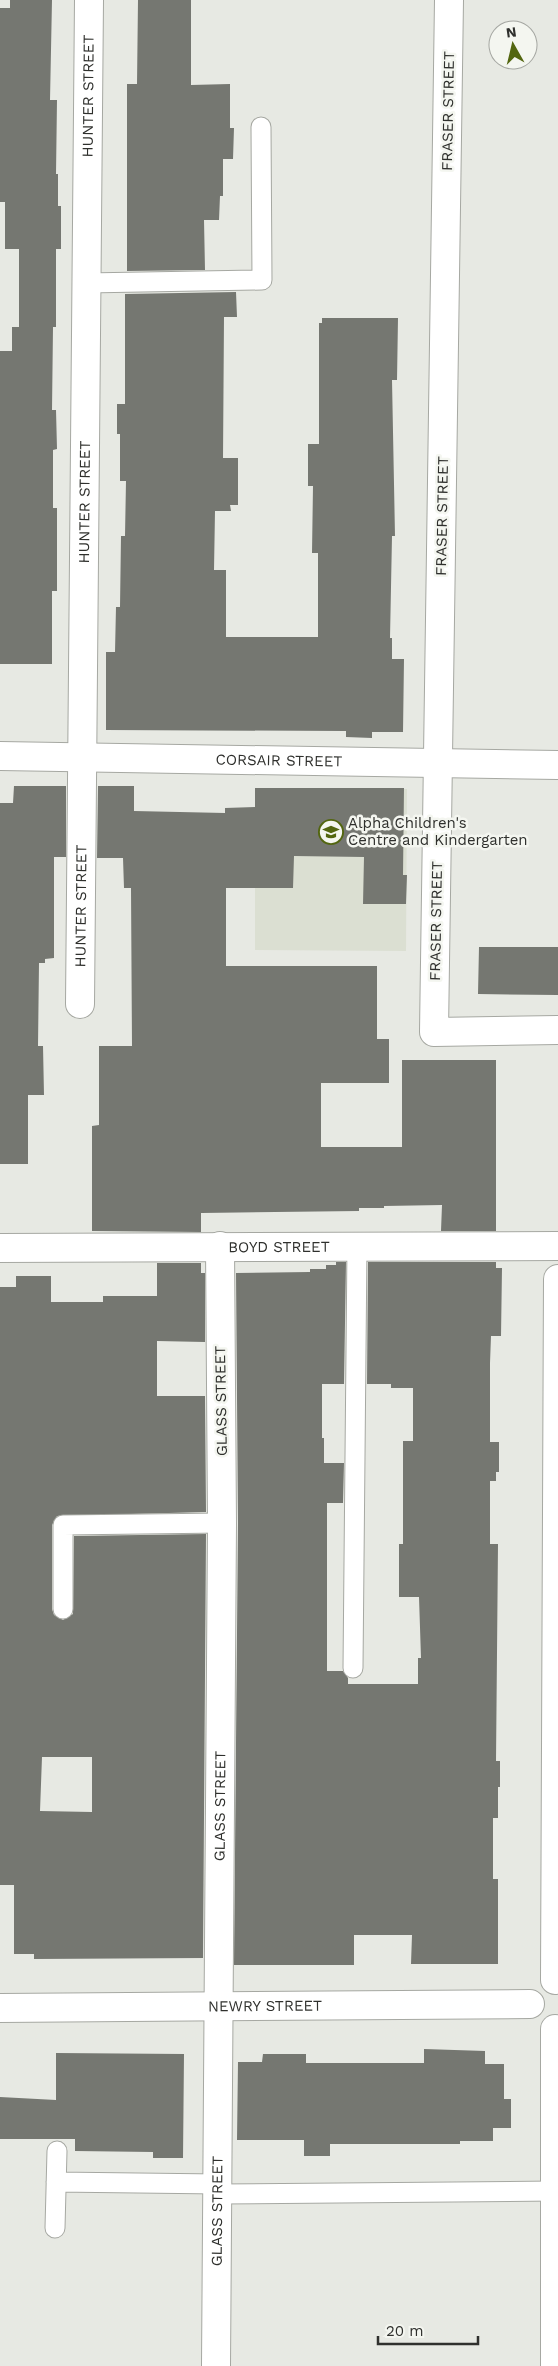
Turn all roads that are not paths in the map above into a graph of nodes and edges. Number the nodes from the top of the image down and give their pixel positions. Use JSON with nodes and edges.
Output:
{"nodes":[{"id":1,"x":88,"y":0,"type":"edge"},
{"id":2,"x":449,"y":0,"type":"edge"},
{"id":3,"x":261,"y":127,"type":"dead end"},
{"id":4,"x":86,"y":283,"type":"junction"},
{"id":5,"x":0,"y":756,"type":"edge"},
{"id":6,"x":83,"y":759,"type":"junction"},
{"id":7,"x":438,"y":764,"type":"junction"},
{"id":8,"x":558,"y":765,"type":"edge"},
{"id":9,"x":80,"y":1004,"type":"dead end"},
{"id":10,"x":558,"y":1030,"type":"edge"},
{"id":11,"x":357,"y":1245,"type":"junction"},
{"id":12,"x":220,"y":1246,"type":"junction"},
{"id":13,"x":558,"y":1246,"type":"edge"},
{"id":14,"x":0,"y":1248,"type":"edge"},
{"id":15,"x":558,"y":1279,"type":"edge"},
{"id":16,"x":222,"y":1523,"type":"junction"},
{"id":17,"x":63,"y":1609,"type":"dead end"},
{"id":18,"x":353,"y":1668,"type":"dead end"},
{"id":19,"x":556,"y":1980,"type":"edge"},
{"id":20,"x":530,"y":2004,"type":"junction"},
{"id":21,"x":220,"y":2007,"type":"junction"},
{"id":22,"x":0,"y":2008,"type":"edge"},
{"id":23,"x":557,"y":2029,"type":"edge"},
{"id":24,"x":57,"y":2151,"type":"dead end"},
{"id":25,"x":56,"y":2182,"type":"junction"},
{"id":26,"x":219,"y":2189,"type":"junction"},
{"id":27,"x":555,"y":2190,"type":"junction"},
{"id":28,"x":55,"y":2228,"type":"dead end"},
{"id":29,"x":216,"y":2366,"type":"edge"},
{"id":30,"x":555,"y":2366,"type":"edge"}],
"edges":[{"from":1,"to":4,"type":"street","name":"HUNTER STREET"},
{"from":2,"to":7,"type":"street","name":"FRASER STREET"},
{"from":3,"to":4,"type":"lane"},
{"from":4,"to":6,"type":"street","name":"HUNTER STREET"},
{"from":5,"to":6,"type":"street","name":"CORSAIR STREET"},
{"from":6,"to":7,"type":"street","name":"CORSAIR STREET"},
{"from":6,"to":9,"type":"street","name":"HUNTER STREET"},
{"from":7,"to":8,"type":"street","name":"CORSAIR STREET"},
{"from":7,"to":10,"type":"street","name":"FRASER STREET"},
{"from":11,"to":12,"type":"street","name":"BOYD STREET"},
{"from":11,"to":13,"type":"street","name":"BOYD STREET"},
{"from":11,"to":18,"type":"lane"},
{"from":12,"to":14,"type":"street","name":"BOYD STREET"},
{"from":12,"to":16,"type":"street","name":"GLASS STREET"},
{"from":15,"to":19,"type":"street"},
{"from":16,"to":17,"type":"lane"},
{"from":16,"to":21,"type":"street","name":"GLASS STREET"},
{"from":19,"to":20,"type":"street"},
{"from":20,"to":21,"type":"street","name":"NEWRY STREET"},
{"from":20,"to":23,"type":"street"},
{"from":21,"to":22,"type":"street","name":"NEWRY STREET"},
{"from":21,"to":26,"type":"street","name":"GLASS STREET"},
{"from":23,"to":27,"type":"street"},
{"from":24,"to":25,"type":"lane"},
{"from":25,"to":26,"type":"lane"},
{"from":25,"to":28,"type":"lane"},
{"from":26,"to":27,"type":"lane"},
{"from":26,"to":29,"type":"street","name":"GLASS STREET"},
{"from":27,"to":30,"type":"street"}]}
